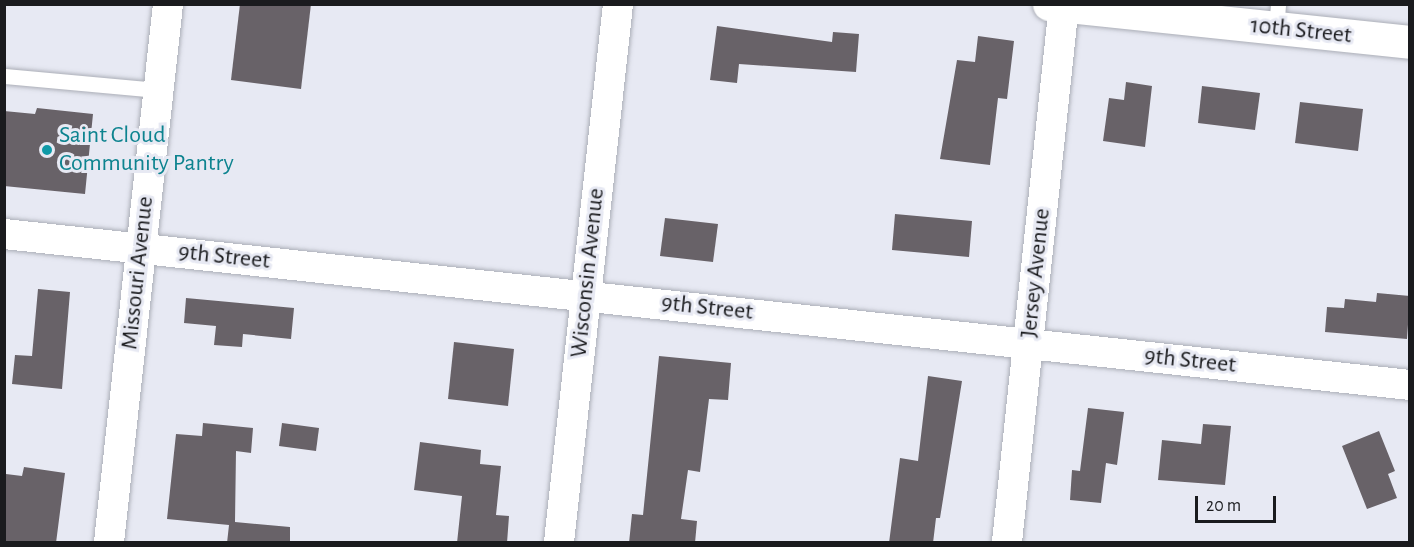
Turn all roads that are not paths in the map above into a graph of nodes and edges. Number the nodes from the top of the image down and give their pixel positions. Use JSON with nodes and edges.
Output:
{"nodes":[{"id":1,"x":168,"y":4,"type":"edge"},
{"id":2,"x":618,"y":4,"type":"edge"},
{"id":3,"x":1059,"y":5,"type":"edge"},
{"id":4,"x":1277,"y":16,"type":"edge"},
{"id":5,"x":1410,"y":42,"type":"edge"},
{"id":6,"x":4,"y":76,"type":"edge"},
{"id":7,"x":158,"y":90,"type":"junction"},
{"id":8,"x":4,"y":234,"type":"edge"},
{"id":9,"x":140,"y":248,"type":"junction"},
{"id":10,"x":585,"y":295,"type":"junction"},
{"id":11,"x":1028,"y":343,"type":"junction"},
{"id":12,"x":1410,"y":385,"type":"edge"},
{"id":13,"x":108,"y":543,"type":"edge"},
{"id":14,"x":559,"y":543,"type":"edge"},
{"id":15,"x":1007,"y":543,"type":"edge"}],
"edges":[{"from":1,"to":7,"type":"street","name":"Missouri Avenue"},
{"from":2,"to":10,"type":"street","name":"Wisconsin Avenue"},
{"from":3,"to":4,"type":"street","name":"10th Street"},
{"from":3,"to":11,"type":"street","name":"Jersey Avenue"},
{"from":4,"to":5,"type":"street","name":"10th Street"},
{"from":6,"to":7,"type":"lane"},
{"from":7,"to":9,"type":"street","name":"Missouri Avenue"},
{"from":8,"to":9,"type":"street","name":"9th Street"},
{"from":9,"to":10,"type":"street","name":"9th Street"},
{"from":9,"to":13,"type":"street","name":"Missouri Avenue"},
{"from":10,"to":11,"type":"street","name":"9th Street"},
{"from":10,"to":14,"type":"street","name":"Wisconsin Avenue"},
{"from":11,"to":12,"type":"street","name":"9th Street"},
{"from":11,"to":15,"type":"street","name":"Jersey Avenue"}]}
